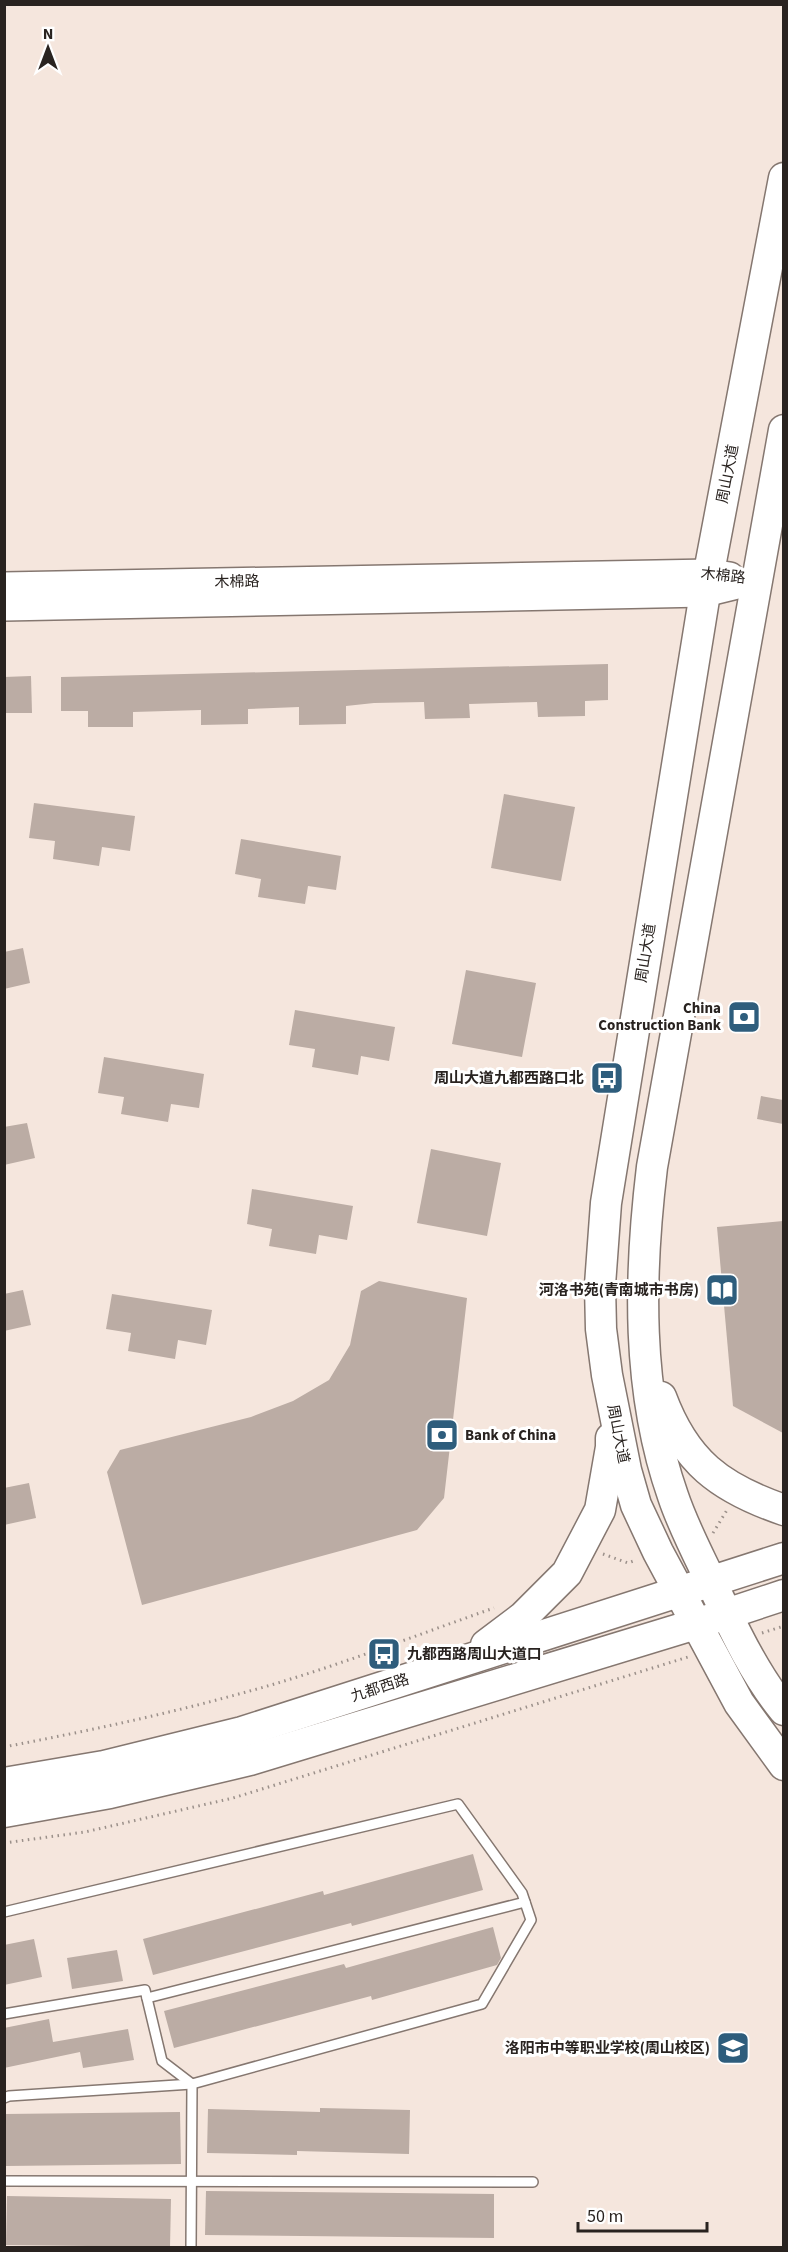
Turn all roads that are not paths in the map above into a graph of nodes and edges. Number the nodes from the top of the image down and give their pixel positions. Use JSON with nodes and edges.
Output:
{"nodes":[{"id":1,"x":783,"y":178,"type":"edge"},
{"id":2,"x":783,"y":430,"type":"edge"},
{"id":3,"x":758,"y":580,"type":"junction"},
{"id":4,"x":707,"y":583,"type":"junction"},
{"id":5,"x":4,"y":586,"type":"edge"},
{"id":6,"x":4,"y":607,"type":"edge"},
{"id":7,"x":644,"y":1351,"type":"junction"},
{"id":8,"x":607,"y":1376,"type":"junction"},
{"id":9,"x":783,"y":1510,"type":"edge"},
{"id":10,"x":783,"y":1558,"type":"edge"},
{"id":11,"x":711,"y":1582,"type":"junction"},
{"id":12,"x":680,"y":1592,"type":"junction"},
{"id":13,"x":783,"y":1595,"type":"edge"},
{"id":14,"x":727,"y":1614,"type":"junction"},
{"id":15,"x":696,"y":1624,"type":"junction"},
{"id":16,"x":469,"y":1658,"type":"junction"},
{"id":17,"x":783,"y":1710,"type":"edge"},
{"id":18,"x":783,"y":1765,"type":"edge"},
{"id":19,"x":4,"y":1783,"type":"edge"},
{"id":20,"x":4,"y":1812,"type":"edge"},
{"id":21,"x":525,"y":1902,"type":"junction"},
{"id":22,"x":4,"y":1912,"type":"edge"},
{"id":23,"x":147,"y":1998,"type":"junction"},
{"id":24,"x":4,"y":2014,"type":"edge"},
{"id":25,"x":192,"y":2084,"type":"junction"},
{"id":26,"x":4,"y":2098,"type":"edge"},
{"id":27,"x":4,"y":2181,"type":"edge"},
{"id":28,"x":192,"y":2182,"type":"junction"},
{"id":29,"x":533,"y":2182,"type":"dead end"},
{"id":30,"x":191,"y":2247,"type":"edge"}],
"edges":[{"from":1,"to":4,"type":"main road","name":"周山大道"},
{"from":2,"to":3,"type":"main road"},
{"from":3,"to":4,"type":"main road","name":"木棉路"},
{"from":3,"to":7,"type":"main road"},
{"from":4,"to":5,"type":"main road","name":"木棉路"},
{"from":4,"to":6,"type":"main road","name":"木棉路"},
{"from":4,"to":8,"type":"main road","name":"周山大道"},
{"from":7,"to":9,"type":"main road"},
{"from":7,"to":11,"type":"main road"},
{"from":8,"to":12,"type":"main road","name":"周山大道"},
{"from":8,"to":16,"type":"main road"},
{"from":10,"to":11,"type":"main road","name":"九都西路"},
{"from":11,"to":12,"type":"main road","name":"九都西路"},
{"from":11,"to":14,"type":"main road"},
{"from":12,"to":15,"type":"main road","name":"周山大道"},
{"from":12,"to":16,"type":"main road","name":"九都西路"},
{"from":13,"to":14,"type":"main road","name":"九都西路"},
{"from":14,"to":15,"type":"main road","name":"九都西路"},
{"from":14,"to":17,"type":"main road"},
{"from":15,"to":18,"type":"main road","name":"周山大道"},
{"from":15,"to":20,"type":"main road","name":"九都西路"},
{"from":16,"to":19,"type":"main road","name":"九都西路"},
{"from":21,"to":22,"type":"lane"},
{"from":21,"to":23,"type":"lane"},
{"from":21,"to":25,"type":"lane"},
{"from":23,"to":24,"type":"lane"},
{"from":23,"to":25,"type":"lane"},
{"from":25,"to":26,"type":"lane"},
{"from":25,"to":28,"type":"lane"},
{"from":27,"to":28,"type":"lane"},
{"from":28,"to":29,"type":"lane"},
{"from":28,"to":30,"type":"lane"}]}
